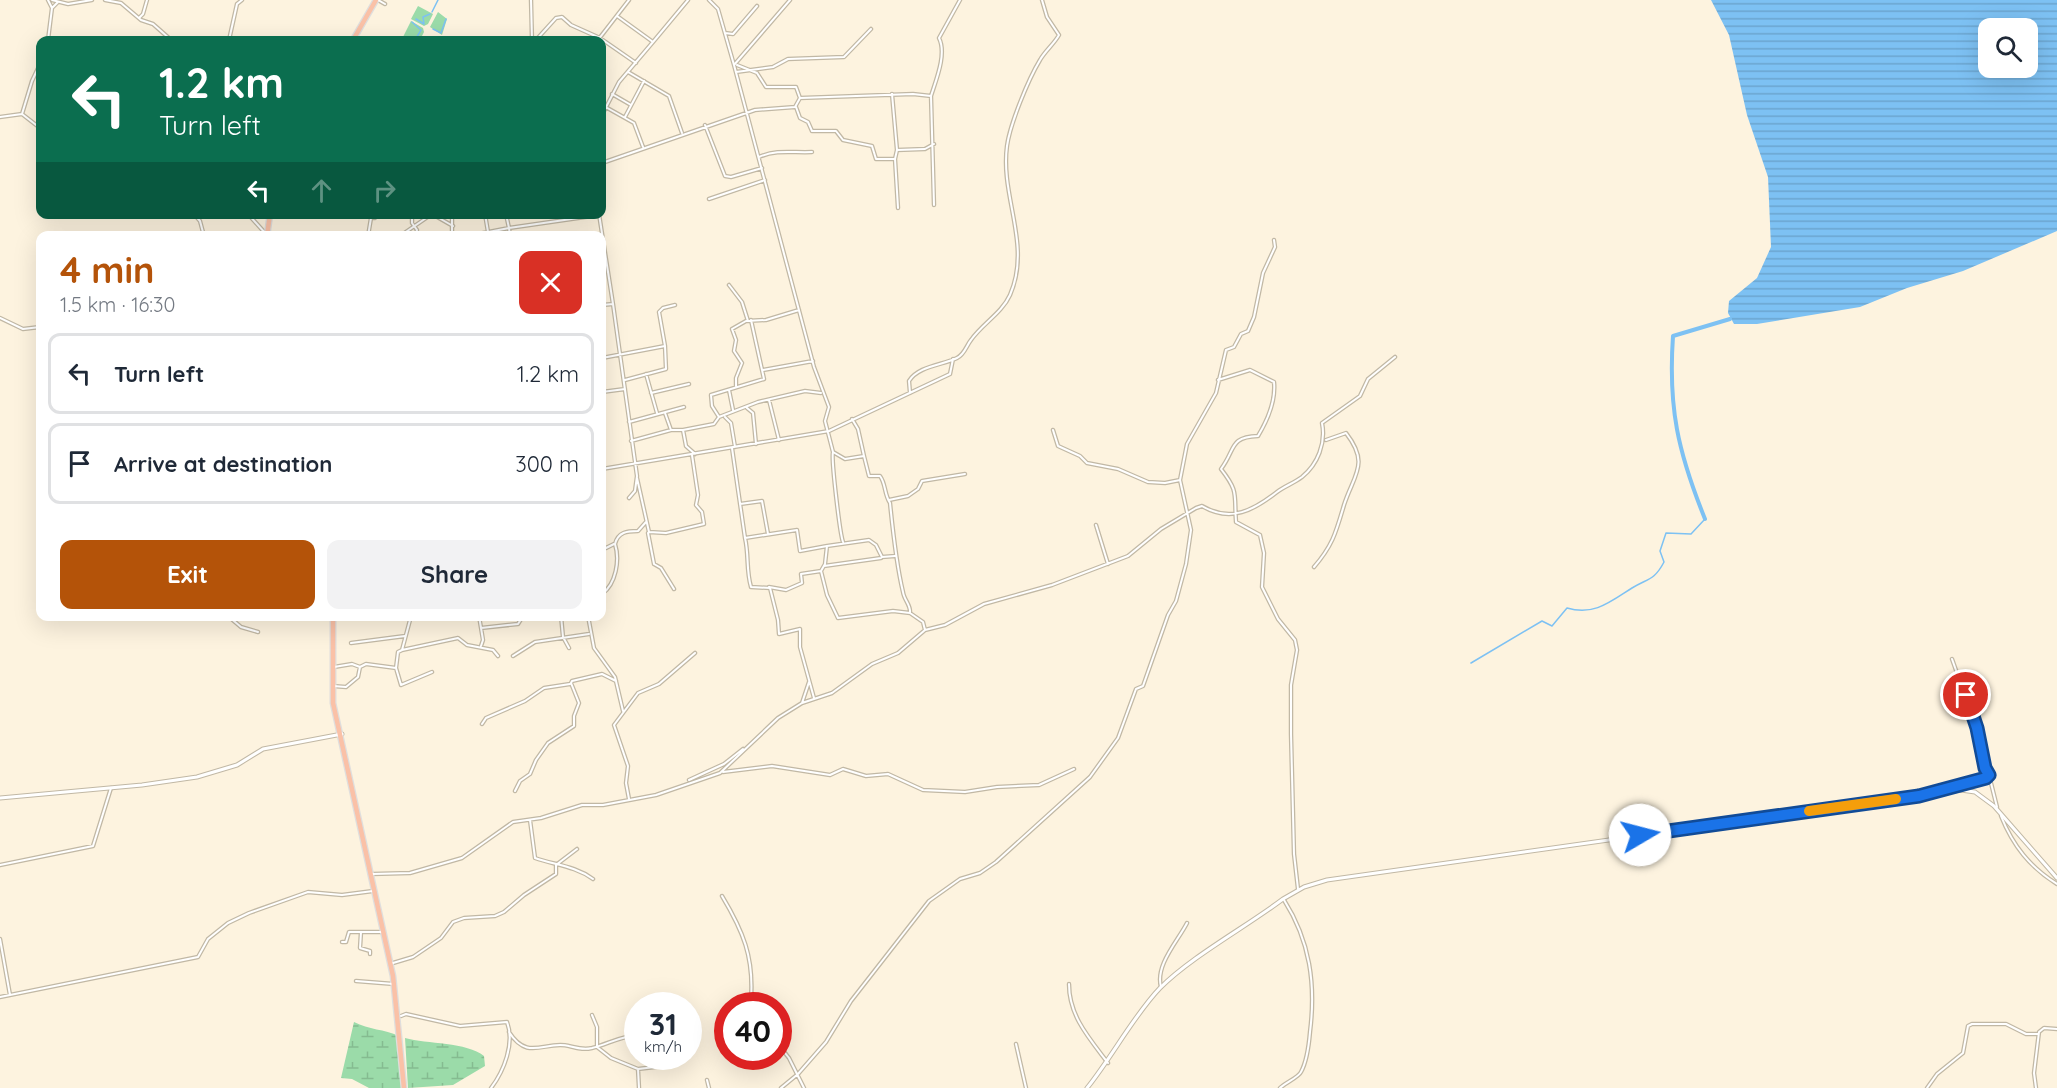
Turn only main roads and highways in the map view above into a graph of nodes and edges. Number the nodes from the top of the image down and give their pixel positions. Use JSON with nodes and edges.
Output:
{"nodes":[{"id":1,"x":377,"y":0,"type":"edge"},
{"id":2,"x":355,"y":36,"type":"edge"},
{"id":3,"x":333,"y":621,"type":"edge"},
{"id":4,"x":373,"y":874,"type":"junction"},
{"id":5,"x":401,"y":1034,"type":"junction"},
{"id":6,"x":406,"y":1088,"type":"edge"}],
"edges":[{"from":1,"to":2,"type":"main road"},
{"from":3,"to":4,"type":"main road"},
{"from":4,"to":5,"type":"main road"},
{"from":4,"to":5,"type":"main road"},
{"from":5,"to":6,"type":"main road"}]}
